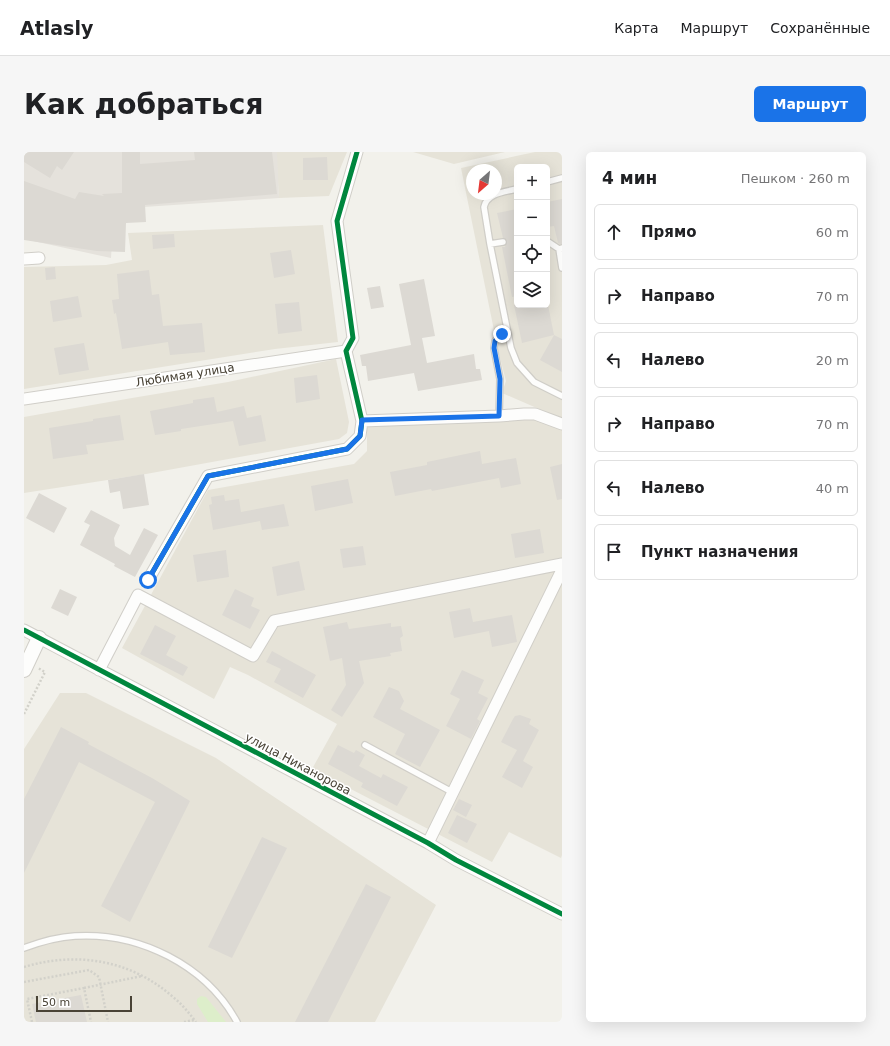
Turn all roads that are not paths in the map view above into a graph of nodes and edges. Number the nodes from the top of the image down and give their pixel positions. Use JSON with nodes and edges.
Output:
{"nodes":[{"id":1,"x":357,"y":152,"type":"edge"},
{"id":2,"x":562,"y":178,"type":"edge"},
{"id":3,"x":550,"y":181,"type":"edge"},
{"id":4,"x":514,"y":190,"type":"edge"},
{"id":5,"x":504,"y":242,"type":"dead end"},
{"id":6,"x":550,"y":243,"type":"edge"},
{"id":7,"x":490,"y":244,"type":"junction"},
{"id":8,"x":560,"y":248,"type":"edge"},
{"id":9,"x":39,"y":258,"type":"dead end"},
{"id":10,"x":24,"y":259,"type":"edge"},
{"id":11,"x":562,"y":268,"type":"edge"},
{"id":12,"x":507,"y":331,"type":"junction"},
{"id":13,"x":346,"y":351,"type":"junction"},
{"id":14,"x":562,"y":396,"type":"edge"},
{"id":15,"x":24,"y":399,"type":"edge"},
{"id":16,"x":499,"y":416,"type":"junction"},
{"id":17,"x":362,"y":420,"type":"junction"},
{"id":18,"x":562,"y":424,"type":"edge"},
{"id":19,"x":562,"y":564,"type":"edge"},
{"id":20,"x":562,"y":570,"type":"edge"},
{"id":21,"x":148,"y":580,"type":"dead end"},
{"id":22,"x":24,"y":630,"type":"edge"},
{"id":23,"x":39,"y":638,"type":"junction"},
{"id":24,"x":29,"y":668,"type":"edge"},
{"id":25,"x":98,"y":670,"type":"junction"},
{"id":26,"x":364,"y":745,"type":"dead end"},
{"id":27,"x":452,"y":792,"type":"junction"},
{"id":28,"x":428,"y":843,"type":"junction"},
{"id":29,"x":562,"y":914,"type":"edge"},
{"id":30,"x":24,"y":948,"type":"edge"},
{"id":31,"x":237,"y":1022,"type":"edge"}],
"edges":[{"from":1,"to":13,"type":"street"},
{"from":2,"to":3,"type":"lane"},
{"from":4,"to":7,"type":"lane"},
{"from":5,"to":7,"type":"lane"},
{"from":6,"to":8,"type":"lane"},
{"from":7,"to":12,"type":"lane"},
{"from":8,"to":11,"type":"lane"},
{"from":9,"to":10,"type":"street"},
{"from":12,"to":14,"type":"lane"},
{"from":12,"to":16,"type":"lane"},
{"from":13,"to":15,"type":"street","name":"Любимая улица"},
{"from":13,"to":17,"type":"street"},
{"from":16,"to":17,"type":"street"},
{"from":16,"to":18,"type":"street"},
{"from":17,"to":21,"type":"street"},
{"from":19,"to":25,"type":"street"},
{"from":20,"to":27,"type":"street"},
{"from":22,"to":23,"type":"street","name":"улица Никанорова"},
{"from":23,"to":24,"type":"street"},
{"from":23,"to":25,"type":"street","name":"улица Никанорова"},
{"from":25,"to":28,"type":"street","name":"улица Никанорова"},
{"from":26,"to":27,"type":"lane"},
{"from":27,"to":28,"type":"street"},
{"from":28,"to":29,"type":"street","name":"улица Никанорова"},
{"from":30,"to":31,"type":"lane"}]}
